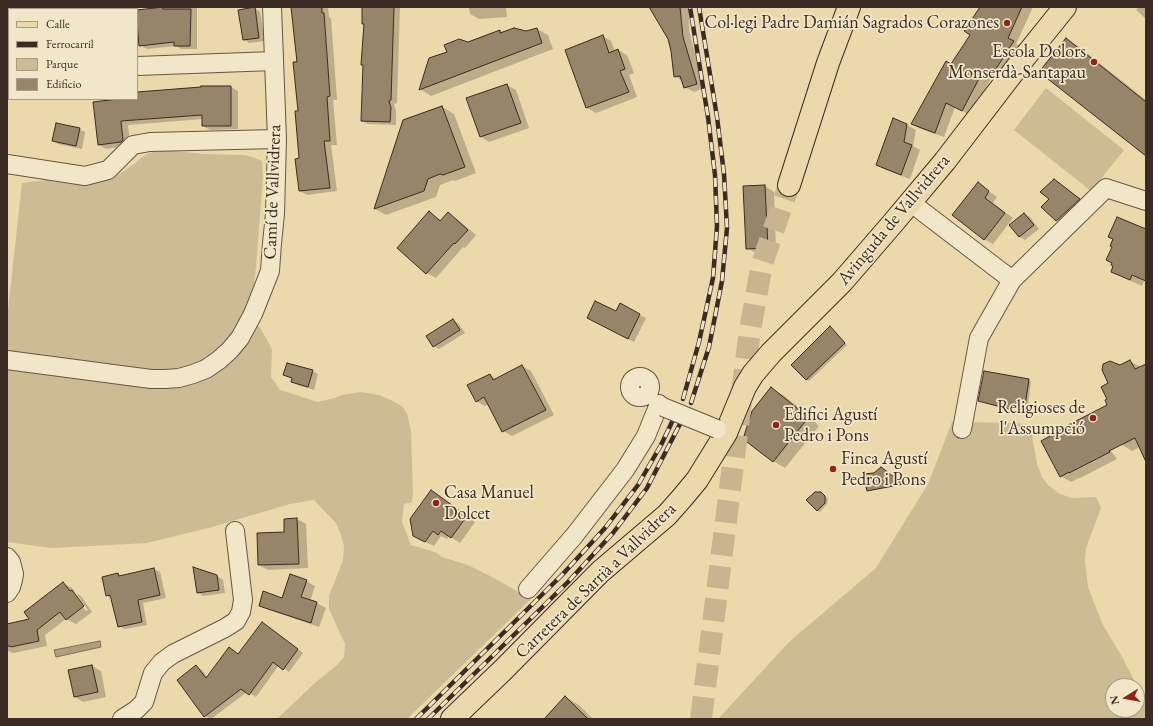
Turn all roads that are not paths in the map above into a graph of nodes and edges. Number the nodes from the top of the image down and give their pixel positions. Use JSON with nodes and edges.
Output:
{"nodes":[{"id":1,"x":272,"y":7,"type":"edge"},
{"id":2,"x":849,"y":7,"type":"edge"},
{"id":3,"x":1065,"y":7,"type":"edge"},
{"id":4,"x":274,"y":61,"type":"junction"},
{"id":5,"x":138,"y":66,"type":"edge"},
{"id":6,"x":277,"y":139,"type":"junction"},
{"id":7,"x":7,"y":164,"type":"edge"},
{"id":8,"x":789,"y":185,"type":"tunnel mouth"},
{"id":9,"x":1146,"y":201,"type":"edge"},
{"id":10,"x":910,"y":202,"type":"junction"},
{"id":11,"x":1012,"y":280,"type":"junction"},
{"id":12,"x":7,"y":360,"type":"edge"},
{"id":13,"x":962,"y":429,"type":"dead end"},
{"id":14,"x":722,"y":431,"type":"junction"},
{"id":15,"x":235,"y":531,"type":"dead end"},
{"id":16,"x":7,"y":556,"type":"edge"},
{"id":17,"x":528,"y":588,"type":"dead end"},
{"id":18,"x":7,"y":593,"type":"edge"},
{"id":19,"x":122,"y":719,"type":"edge"},
{"id":20,"x":452,"y":719,"type":"edge"}],
"edges":[{"from":1,"to":4,"type":"street","name":"Camí de Vallvidrera"},
{"from":2,"to":8,"type":"main road"},
{"from":3,"to":10,"type":"main road","name":"Avinguda de Vallvidrera"},
{"from":4,"to":5,"type":"street"},
{"from":4,"to":6,"type":"street","name":"Camí de Vallvidrera"},
{"from":6,"to":7,"type":"street"},
{"from":6,"to":12,"type":"street","name":"Camí de Vallvidrera"},
{"from":9,"to":11,"type":"street"},
{"from":10,"to":11,"type":"street"},
{"from":10,"to":14,"type":"main road","name":"Avinguda de Vallvidrera"},
{"from":11,"to":13,"type":"street"},
{"from":14,"to":17,"type":"street","bridge":true},
{"from":14,"to":20,"type":"main road","name":"Carretera de Sarrià a Vallvidrera"},
{"from":15,"to":19,"type":"street"},
{"from":16,"to":18,"type":"street"}]}
